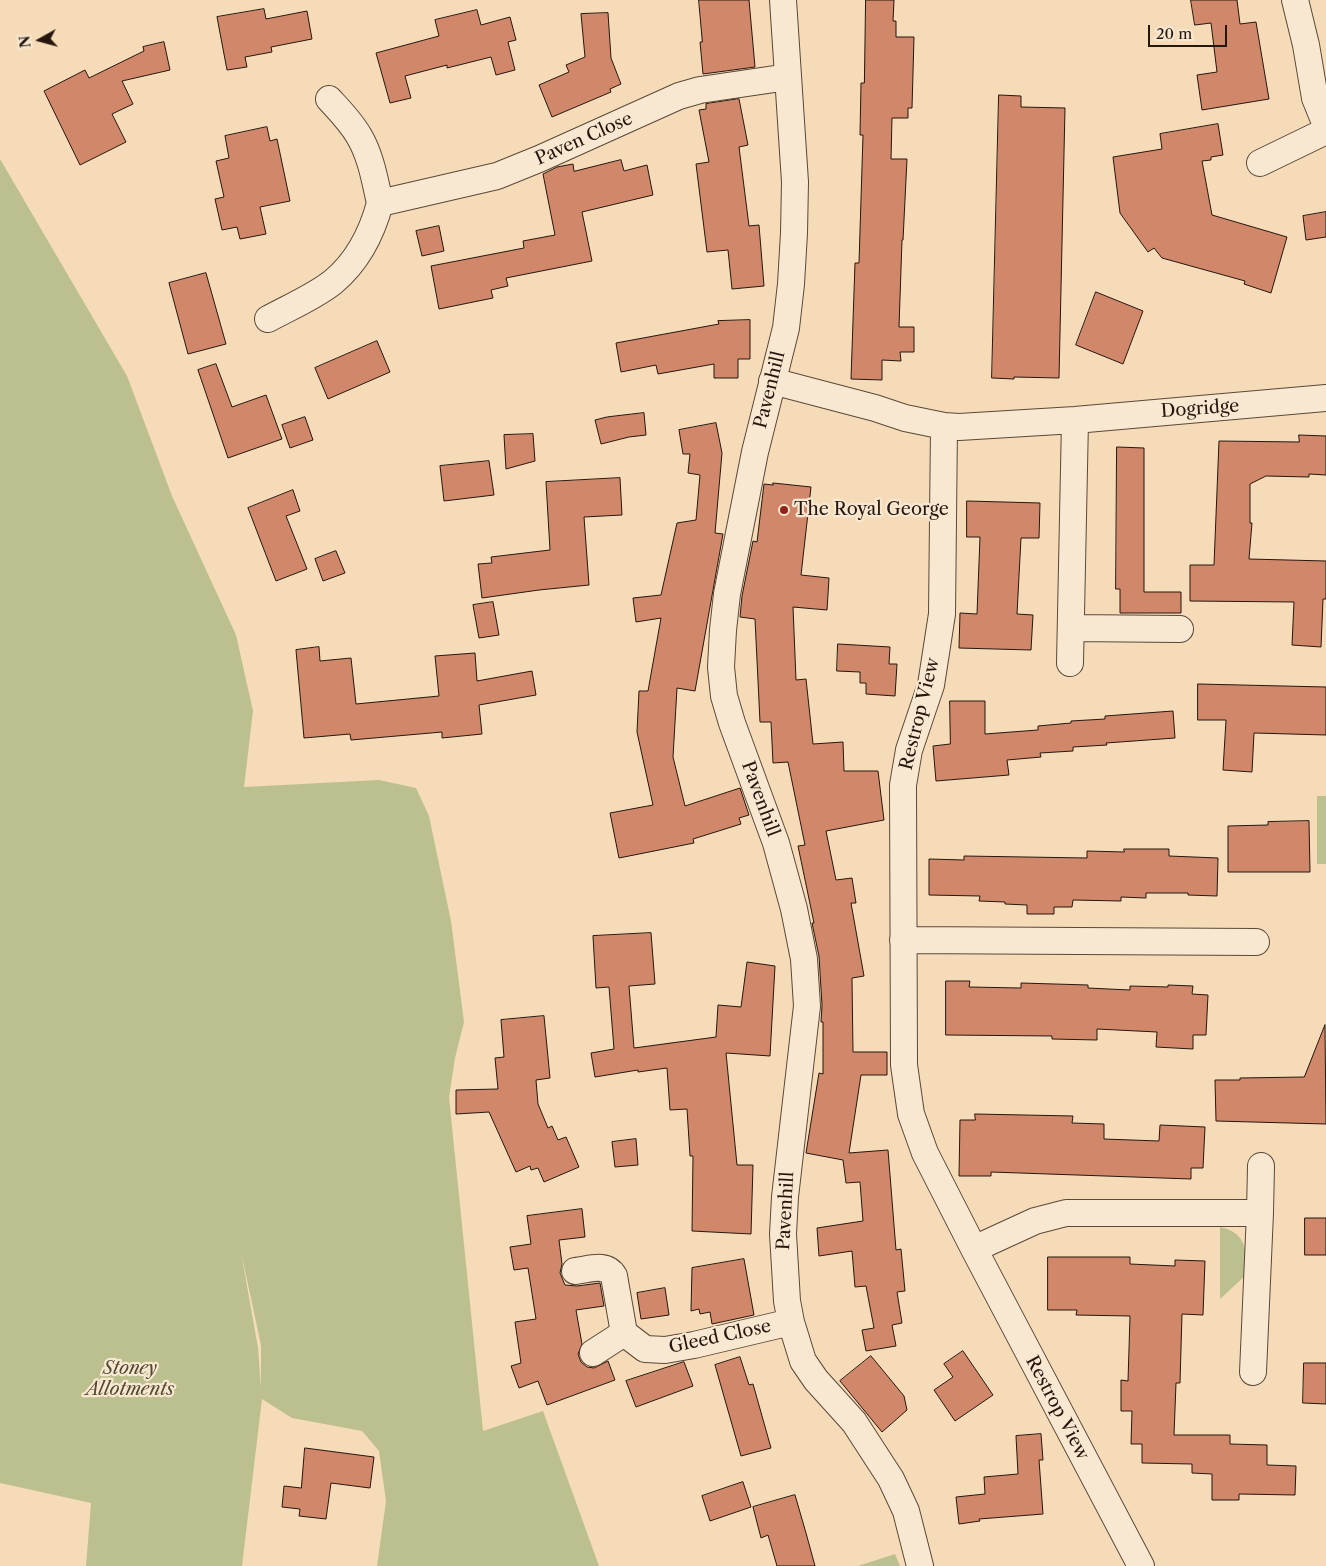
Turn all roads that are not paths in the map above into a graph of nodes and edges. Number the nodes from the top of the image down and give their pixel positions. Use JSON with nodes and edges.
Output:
{"nodes":[{"id":1,"x":782,"y":0,"type":"edge"},
{"id":2,"x":1295,"y":0,"type":"edge"},
{"id":3,"x":788,"y":77,"type":"junction"},
{"id":4,"x":329,"y":99,"type":"dead end"},
{"id":5,"x":1326,"y":125,"type":"edge"},
{"id":6,"x":1326,"y":131,"type":"edge"},
{"id":7,"x":1260,"y":163,"type":"dead end"},
{"id":8,"x":380,"y":203,"type":"junction"},
{"id":9,"x":268,"y":319,"type":"dead end"},
{"id":10,"x":772,"y":381,"type":"junction"},
{"id":11,"x":1326,"y":398,"type":"edge"},
{"id":12,"x":1075,"y":420,"type":"junction"},
{"id":13,"x":944,"y":426,"type":"junction"},
{"id":14,"x":1071,"y":628,"type":"junction"},
{"id":15,"x":1180,"y":629,"type":"dead end"},
{"id":16,"x":1070,"y":662,"type":"dead end"},
{"id":17,"x":903,"y":940,"type":"junction"},
{"id":18,"x":1256,"y":942,"type":"dead end"},
{"id":19,"x":1261,"y":1166,"type":"dead end"},
{"id":20,"x":1260,"y":1213,"type":"junction"},
{"id":21,"x":974,"y":1249,"type":"junction"},
{"id":22,"x":575,"y":1271,"type":"dead end"},
{"id":23,"x":791,"y":1322,"type":"junction"},
{"id":24,"x":624,"y":1333,"type":"junction"},
{"id":25,"x":593,"y":1354,"type":"dead end"},
{"id":26,"x":1254,"y":1372,"type":"dead end"},
{"id":27,"x":920,"y":1566,"type":"edge"},
{"id":28,"x":1141,"y":1566,"type":"edge"}],
"edges":[{"from":1,"to":3,"type":"street","name":"Pavenhill"},
{"from":2,"to":5,"type":"street"},
{"from":3,"to":8,"type":"street","name":"Paven Close"},
{"from":3,"to":10,"type":"street","name":"Pavenhill"},
{"from":4,"to":8,"type":"street"},
{"from":6,"to":7,"type":"street"},
{"from":8,"to":9,"type":"street"},
{"from":10,"to":13,"type":"street"},
{"from":10,"to":23,"type":"street","name":"Pavenhill"},
{"from":11,"to":12,"type":"street","name":"Dogridge"},
{"from":12,"to":13,"type":"street","name":"Dogridge"},
{"from":12,"to":14,"type":"street"},
{"from":13,"to":17,"type":"street","name":"Restrop View"},
{"from":14,"to":15,"type":"street"},
{"from":14,"to":16,"type":"street"},
{"from":17,"to":18,"type":"street"},
{"from":17,"to":21,"type":"street","name":"Restrop View"},
{"from":19,"to":20,"type":"street"},
{"from":20,"to":21,"type":"street"},
{"from":20,"to":26,"type":"street"},
{"from":21,"to":28,"type":"street","name":"Restrop View"},
{"from":22,"to":24,"type":"street"},
{"from":23,"to":24,"type":"street","name":"Gleed Close"},
{"from":23,"to":27,"type":"street","name":"Pavenhill"},
{"from":24,"to":25,"type":"street"}]}
